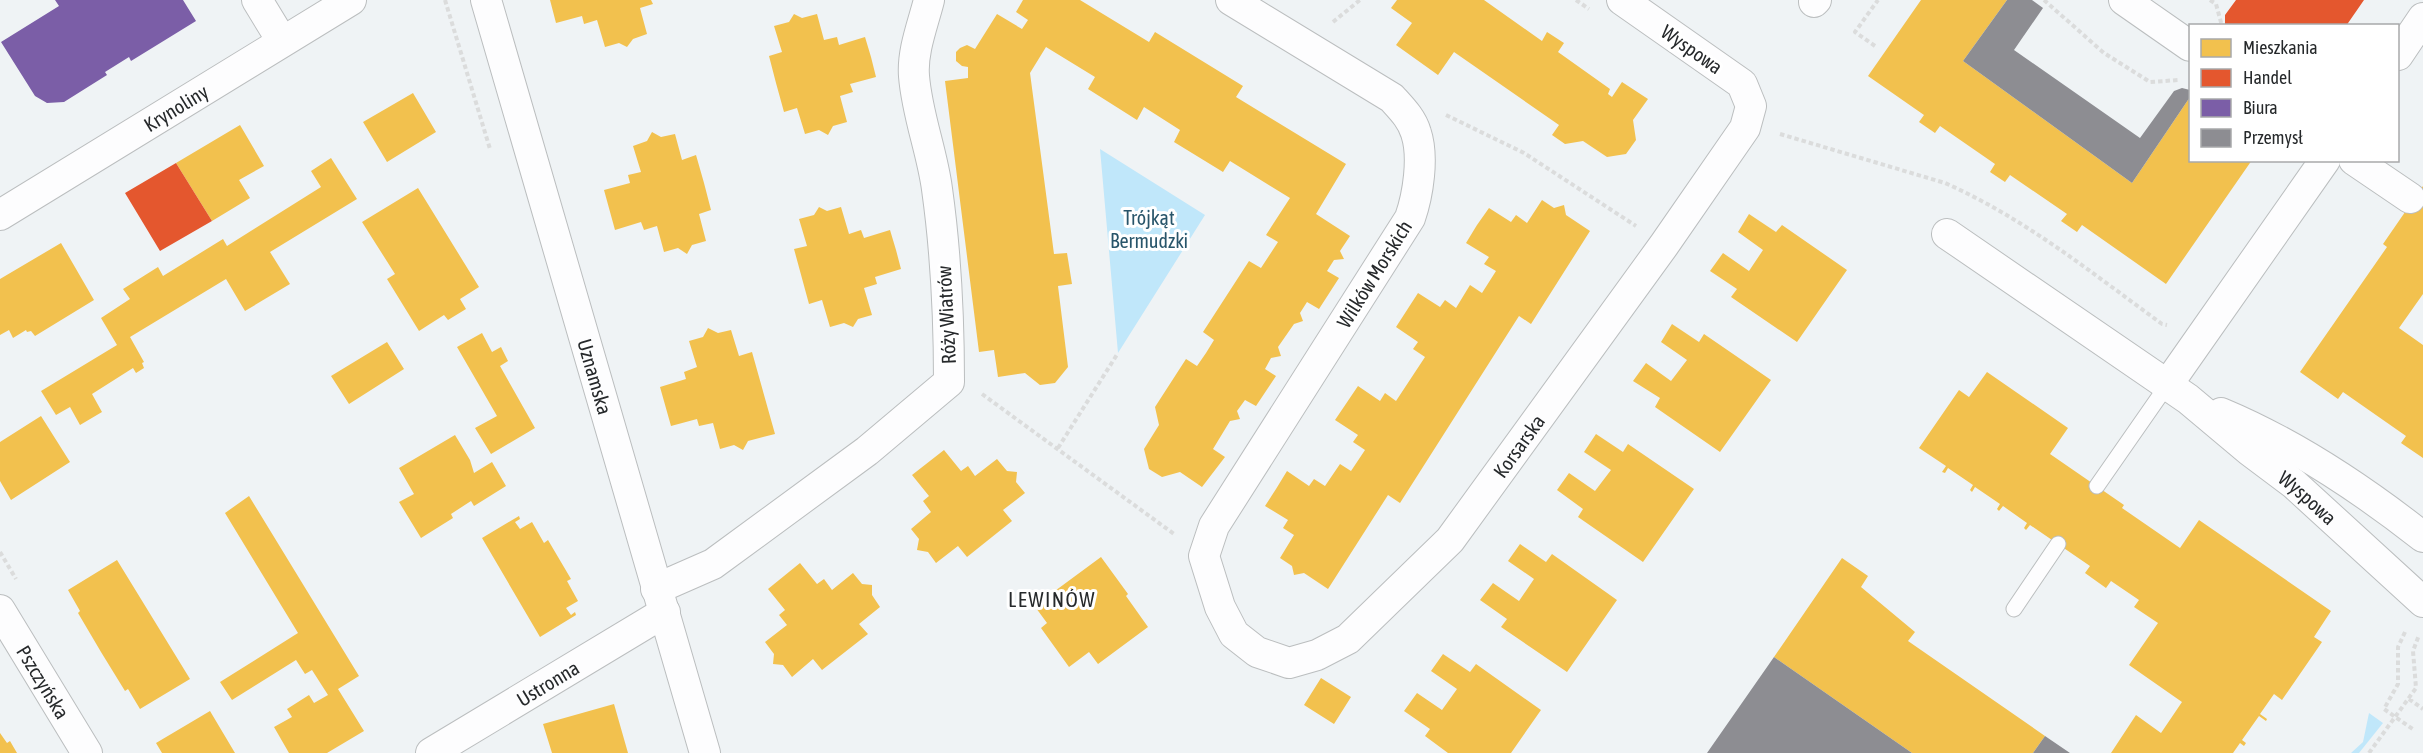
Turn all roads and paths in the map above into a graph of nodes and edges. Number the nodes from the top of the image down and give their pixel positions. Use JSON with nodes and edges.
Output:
{"nodes":[{"id":1,"x":257,"y":0,"type":"edge"},
{"id":2,"x":351,"y":0,"type":"edge"},
{"id":3,"x":486,"y":0,"type":"edge"},
{"id":4,"x":929,"y":0,"type":"edge"},
{"id":5,"x":1231,"y":0,"type":"edge"},
{"id":6,"x":1622,"y":0,"type":"edge"},
{"id":7,"x":1878,"y":0,"type":"edge"},
{"id":8,"x":2043,"y":0,"type":"edge"},
{"id":9,"x":2124,"y":0,"type":"edge"},
{"id":10,"x":2210,"y":0,"type":"edge"},
{"id":11,"x":2423,"y":18,"type":"edge"},
{"id":12,"x":2221,"y":24,"type":"edge"},
{"id":13,"x":282,"y":41,"type":"junction"},
{"id":14,"x":2189,"y":45,"type":"edge"},
{"id":15,"x":1875,"y":46,"type":"dead end"},
{"id":16,"x":2399,"y":52,"type":"edge"},
{"id":17,"x":2185,"y":79,"type":"dead end"},
{"id":18,"x":1751,"y":106,"type":"joint"},
{"id":19,"x":1407,"y":114,"type":"junction"},
{"id":20,"x":2324,"y":162,"type":"edge"},
{"id":21,"x":2357,"y":162,"type":"edge"},
{"id":22,"x":2410,"y":198,"type":"dead end"},
{"id":23,"x":0,"y":215,"type":"edge"},
{"id":24,"x":1947,"y":234,"type":"dead end"},
{"id":25,"x":1664,"y":245,"type":"junction"},
{"id":26,"x":1118,"y":353,"type":"dead end"},
{"id":27,"x":949,"y":382,"type":"junction"},
{"id":28,"x":2178,"y":392,"type":"junction"},
{"id":29,"x":1058,"y":448,"type":"junction"},
{"id":30,"x":2097,"y":486,"type":"dead end"},
{"id":31,"x":2423,"y":537,"type":"edge"},
{"id":32,"x":2058,"y":544,"type":"dead end"},
{"id":33,"x":1204,"y":556,"type":"junction"},
{"id":34,"x":661,"y":601,"type":"junction"},
{"id":35,"x":2014,"y":609,"type":"dead end"},
{"id":36,"x":0,"y":610,"type":"edge"},
{"id":37,"x":2416,"y":614,"type":"edge"},
{"id":38,"x":2423,"y":631,"type":"edge"},
{"id":39,"x":2409,"y":699,"type":"junction"},
{"id":40,"x":2423,"y":709,"type":"edge"},
{"id":41,"x":2397,"y":717,"type":"junction"},
{"id":42,"x":2414,"y":730,"type":"dead end"},
{"id":43,"x":87,"y":753,"type":"edge"},
{"id":44,"x":431,"y":753,"type":"edge"},
{"id":45,"x":705,"y":753,"type":"edge"},
{"id":46,"x":2370,"y":753,"type":"edge"}],
"edges":[{"from":1,"to":13,"type":"street"},
{"from":2,"to":13,"type":"street","name":"Krynoliny"},
{"from":3,"to":34,"type":"street","name":"Uznamska"},
{"from":4,"to":27,"type":"street","name":"Róży Wiatrów"},
{"from":5,"to":19,"type":"street","name":"Wilków Morskich"},
{"from":6,"to":18,"type":"street","name":"Wyspowa"},
{"from":7,"to":15,"type":"path"},
{"from":8,"to":17,"type":"path"},
{"from":9,"to":14,"type":"street"},
{"from":10,"to":12,"type":"path"},
{"from":11,"to":16,"type":"street"},
{"from":13,"to":23,"type":"street","name":"Krynoliny"},
{"from":18,"to":25,"type":"street","name":"Korsarska"},
{"from":19,"to":25,"type":"path"},
{"from":19,"to":33,"type":"street","name":"Wilków Morskich"},
{"from":20,"to":28,"type":"street"},
{"from":21,"to":22,"type":"street"},
{"from":24,"to":28,"type":"street","name":"Wyspowa"},
{"from":25,"to":33,"type":"street","name":"Korsarska"},
{"from":26,"to":29,"type":"path"},
{"from":27,"to":29,"type":"path"},
{"from":27,"to":34,"type":"street","name":"Róży Wiatrów"},
{"from":28,"to":30,"type":"lane"},
{"from":28,"to":31,"type":"street","name":"Wyspowa"},
{"from":28,"to":37,"type":"street","name":"Wyspowa"},
{"from":29,"to":33,"type":"path"},
{"from":32,"to":35,"type":"lane"},
{"from":34,"to":44,"type":"street","name":"Ustronna"},
{"from":34,"to":45,"type":"street","name":"Uznamska"},
{"from":36,"to":43,"type":"street","name":"Pszczyńska"},
{"from":37,"to":41,"type":"path"},
{"from":38,"to":39,"type":"path"},
{"from":39,"to":40,"type":"path"},
{"from":39,"to":41,"type":"path"},
{"from":41,"to":42,"type":"path"},
{"from":41,"to":46,"type":"path"}]}
